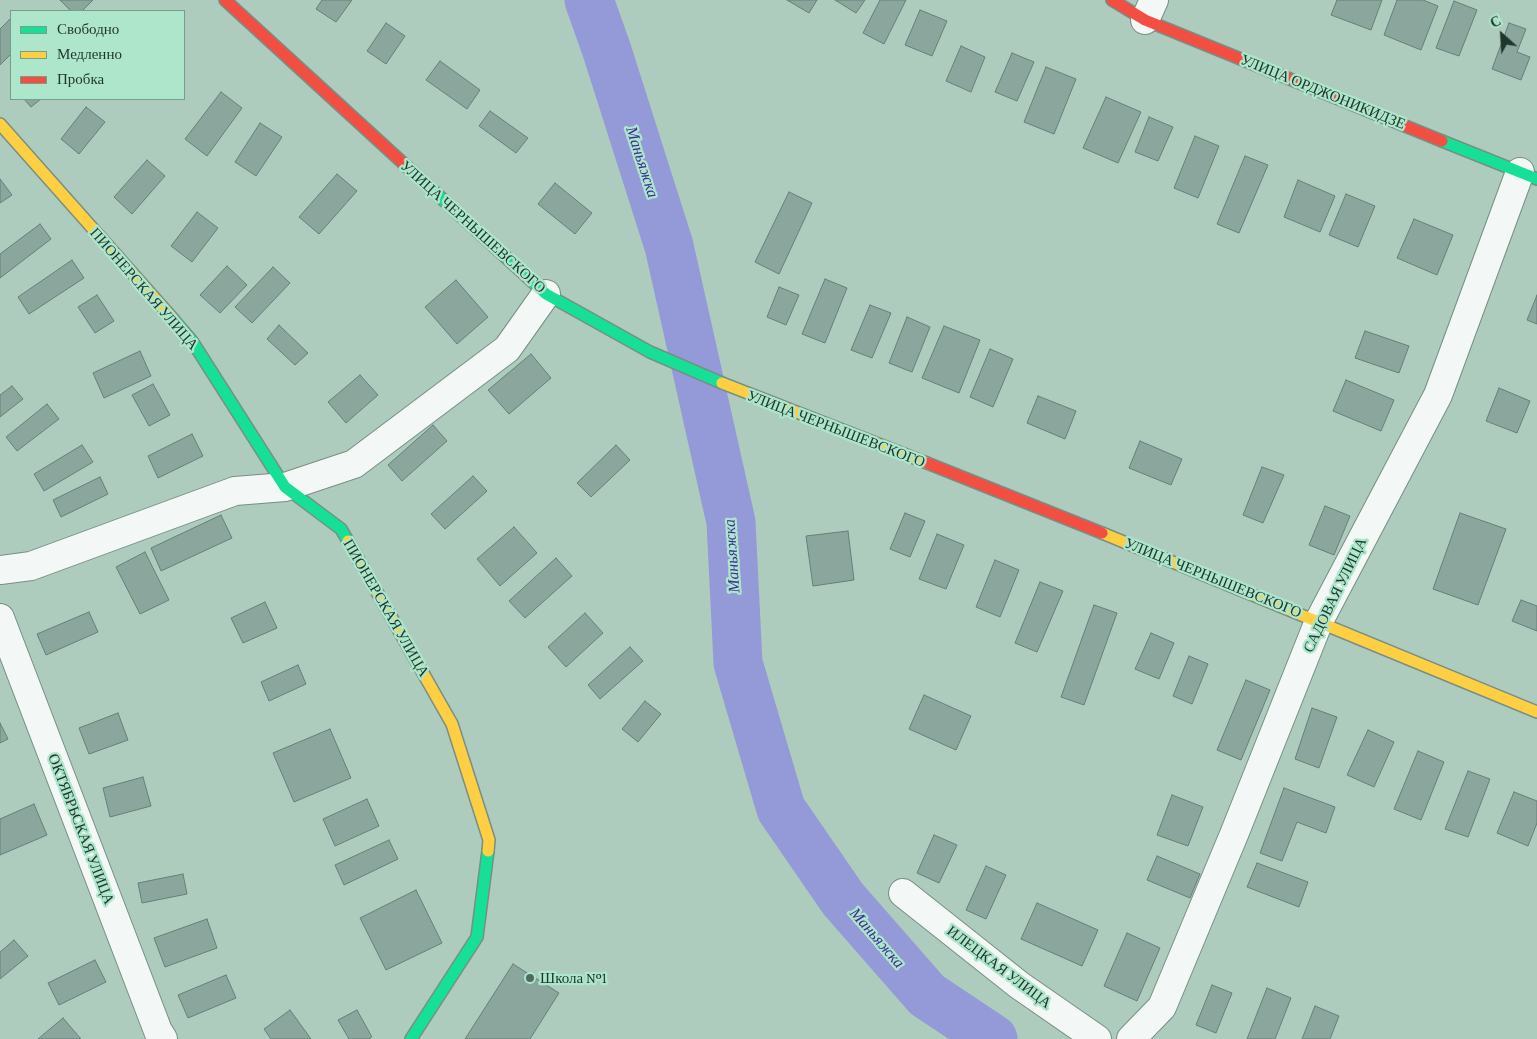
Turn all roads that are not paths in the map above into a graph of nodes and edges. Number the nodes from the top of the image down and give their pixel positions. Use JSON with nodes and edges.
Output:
{"nodes":[{"id":1,"x":225,"y":0,"type":"edge"},
{"id":2,"x":1112,"y":0,"type":"edge"},
{"id":3,"x":1149,"y":10,"type":"edge"},
{"id":4,"x":0,"y":124,"type":"edge"},
{"id":5,"x":1529,"y":176,"type":"edge"},
{"id":6,"x":546,"y":294,"type":"junction"},
{"id":7,"x":285,"y":487,"type":"junction"},
{"id":8,"x":0,"y":570,"type":"edge"},
{"id":9,"x":0,"y":618,"type":"edge"},
{"id":10,"x":1319,"y":621,"type":"junction"},
{"id":11,"x":1537,"y":712,"type":"edge"},
{"id":12,"x":903,"y":893,"type":"dead end"},
{"id":13,"x":163,"y":1039,"type":"edge"},
{"id":14,"x":411,"y":1039,"type":"edge"},
{"id":15,"x":1097,"y":1039,"type":"edge"},
{"id":16,"x":1130,"y":1039,"type":"edge"}],
"edges":[{"from":1,"to":6,"type":"street","name":"УЛИЦА ЧЕРНЫШЕВСКОГО"},
{"from":2,"to":3,"type":"street","name":"УЛИЦА ОРДЖОНИКИДЗЕ"},
{"from":3,"to":5,"type":"street","name":"УЛИЦА ОРДЖОНИКИДЗЕ"},
{"from":4,"to":7,"type":"street","name":"ПИОНЕРСКАЯ УЛИЦА"},
{"from":5,"to":10,"type":"street","name":"САДОВАЯ УЛИЦА"},
{"from":6,"to":7,"type":"street"},
{"from":6,"to":10,"type":"street","name":"УЛИЦА ЧЕРНЫШЕВСКОГО"},
{"from":7,"to":8,"type":"street"},
{"from":7,"to":14,"type":"street","name":"ПИОНЕРСКАЯ УЛИЦА"},
{"from":9,"to":13,"type":"street","name":"ОКТЯБРЬСКАЯ УЛИЦА"},
{"from":10,"to":11,"type":"street","name":"УЛИЦА ЧЕРНЫШЕВСКОГО"},
{"from":10,"to":16,"type":"street","name":"САДОВАЯ УЛИЦА"},
{"from":12,"to":15,"type":"street","name":"ИЛЕЦКАЯ УЛИЦА"}]}
